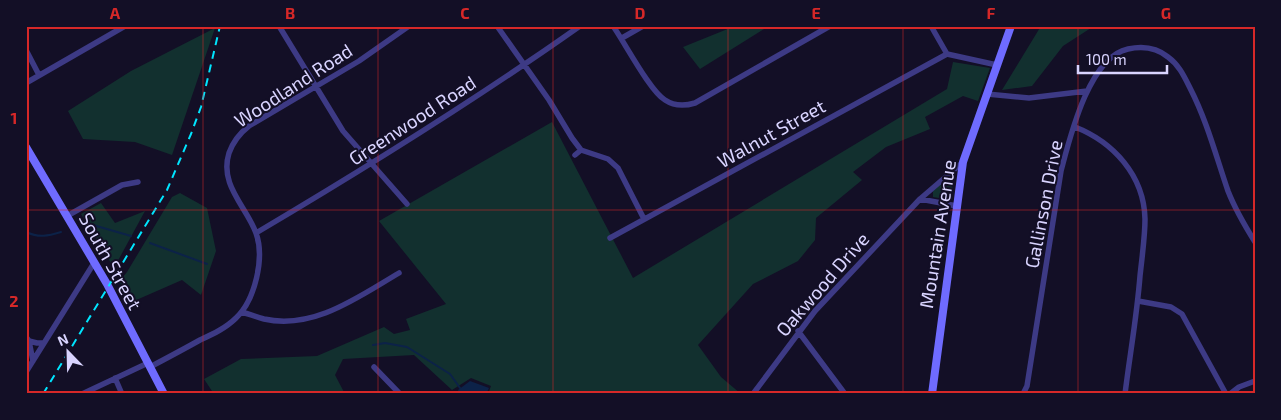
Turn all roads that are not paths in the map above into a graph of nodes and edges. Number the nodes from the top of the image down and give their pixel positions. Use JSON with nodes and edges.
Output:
{"nodes":[{"id":1,"x":125,"y":26,"type":"edge"},
{"id":2,"x":280,"y":26,"type":"edge"},
{"id":3,"x":410,"y":26,"type":"edge"},
{"id":4,"x":496,"y":26,"type":"edge"},
{"id":5,"x":580,"y":26,"type":"edge"},
{"id":6,"x":613,"y":26,"type":"edge"},
{"id":7,"x":643,"y":26,"type":"edge"},
{"id":8,"x":830,"y":26,"type":"edge"},
{"id":9,"x":931,"y":26,"type":"edge"},
{"id":10,"x":1011,"y":26,"type":"edge"},
{"id":11,"x":401,"y":28,"type":"edge"},
{"id":12,"x":622,"y":38,"type":"junction"},
{"id":13,"x":26,"y":50,"type":"edge"},
{"id":14,"x":947,"y":54,"type":"junction"},
{"id":15,"x":997,"y":65,"type":"junction"},
{"id":16,"x":524,"y":66,"type":"junction"},
{"id":17,"x":39,"y":75,"type":"junction"},
{"id":18,"x":26,"y":83,"type":"edge"},
{"id":19,"x":317,"y":87,"type":"junction"},
{"id":20,"x":1087,"y":91,"type":"junction"},
{"id":21,"x":987,"y":94,"type":"junction"},
{"id":22,"x":1074,"y":127,"type":"junction"},
{"id":23,"x":26,"y":147,"type":"edge"},
{"id":24,"x":581,"y":150,"type":"junction"},
{"id":25,"x":575,"y":155,"type":"dead end"},
{"id":26,"x":963,"y":162,"type":"junction"},
{"id":27,"x":372,"y":164,"type":"junction"},
{"id":28,"x":138,"y":182,"type":"dead end"},
{"id":29,"x":920,"y":199,"type":"junction"},
{"id":30,"x":407,"y":204,"type":"dead end"},
{"id":31,"x":956,"y":206,"type":"junction"},
{"id":32,"x":67,"y":216,"type":"junction"},
{"id":33,"x":644,"y":219,"type":"junction"},
{"id":34,"x":256,"y":234,"type":"junction"},
{"id":35,"x":610,"y":238,"type":"dead end"},
{"id":36,"x":1255,"y":242,"type":"edge"},
{"id":37,"x":94,"y":263,"type":"junction"},
{"id":38,"x":399,"y":273,"type":"dead end"},
{"id":39,"x":1138,"y":301,"type":"junction"},
{"id":40,"x":242,"y":312,"type":"junction"},
{"id":41,"x":798,"y":331,"type":"junction"},
{"id":42,"x":27,"y":339,"type":"edge"},
{"id":43,"x":44,"y":343,"type":"junction"},
{"id":44,"x":33,"y":361,"type":"junction"},
{"id":45,"x":149,"y":365,"type":"junction"},
{"id":46,"x":374,"y":367,"type":"dead end"},
{"id":47,"x":26,"y":372,"type":"edge"},
{"id":48,"x":115,"y":378,"type":"junction"},
{"id":49,"x":1255,"y":381,"type":"edge"},
{"id":50,"x":82,"y":394,"type":"edge"},
{"id":51,"x":122,"y":394,"type":"edge"},
{"id":52,"x":164,"y":394,"type":"edge"},
{"id":53,"x":400,"y":394,"type":"edge"},
{"id":54,"x":753,"y":394,"type":"edge"},
{"id":55,"x":845,"y":394,"type":"edge"},
{"id":56,"x":932,"y":394,"type":"edge"},
{"id":57,"x":1024,"y":394,"type":"edge"},
{"id":58,"x":1125,"y":394,"type":"edge"},
{"id":59,"x":1226,"y":394,"type":"edge"},
{"id":60,"x":1230,"y":394,"type":"edge"}],
"edges":[{"from":1,"to":17,"type":"street"},
{"from":2,"to":19,"type":"street"},
{"from":3,"to":11,"type":"street","name":"Woodland Road"},
{"from":4,"to":16,"type":"street"},
{"from":5,"to":16,"type":"street","name":"Greenwood Road"},
{"from":6,"to":12,"type":"street"},
{"from":7,"to":12,"type":"street"},
{"from":8,"to":12,"type":"street"},
{"from":9,"to":14,"type":"street"},
{"from":10,"to":15,"type":"main road","name":"Mountain Avenue"},
{"from":11,"to":19,"type":"street","name":"Woodland Road"},
{"from":13,"to":17,"type":"street"},
{"from":14,"to":15,"type":"street"},
{"from":14,"to":33,"type":"street","name":"Walnut Street"},
{"from":15,"to":21,"type":"main road","name":"Mountain Avenue"},
{"from":16,"to":24,"type":"street"},
{"from":16,"to":27,"type":"street","name":"Greenwood Road"},
{"from":17,"to":18,"type":"street"},
{"from":19,"to":27,"type":"street"},
{"from":19,"to":34,"type":"street","name":"Woodland Road"},
{"from":20,"to":21,"type":"street"},
{"from":20,"to":22,"type":"street","name":"Gallinson Drive"},
{"from":20,"to":36,"type":"street","name":"Gallinson Drive"},
{"from":21,"to":26,"type":"main road","name":"Mountain Avenue"},
{"from":22,"to":39,"type":"street"},
{"from":22,"to":57,"type":"street","name":"Gallinson Drive"},
{"from":23,"to":32,"type":"main road","name":"South Street"},
{"from":24,"to":25,"type":"street"},
{"from":24,"to":33,"type":"street"},
{"from":26,"to":29,"type":"street","name":"Oakwood Drive"},
{"from":26,"to":31,"type":"main road","name":"Mountain Avenue"},
{"from":27,"to":30,"type":"street"},
{"from":27,"to":34,"type":"street","name":"Greenwood Road"},
{"from":28,"to":32,"type":"street"},
{"from":29,"to":31,"type":"street"},
{"from":29,"to":41,"type":"street","name":"Oakwood Drive"},
{"from":31,"to":56,"type":"main road","name":"Mountain Avenue"},
{"from":32,"to":37,"type":"main road","name":"South Street"},
{"from":33,"to":35,"type":"street","name":"Walnut Street"},
{"from":34,"to":40,"type":"street","name":"Woodland Road"},
{"from":37,"to":43,"type":"street"},
{"from":37,"to":45,"type":"main road","name":"South Street"},
{"from":38,"to":40,"type":"street"},
{"from":39,"to":58,"type":"street"},
{"from":39,"to":59,"type":"street"},
{"from":40,"to":45,"type":"street","name":"Woodland Road"},
{"from":41,"to":54,"type":"street","name":"Oakwood Drive"},
{"from":41,"to":55,"type":"street"},
{"from":42,"to":43,"type":"street"},
{"from":42,"to":44,"type":"street"},
{"from":43,"to":44,"type":"street"},
{"from":44,"to":47,"type":"street"},
{"from":45,"to":48,"type":"street","name":"Woodland Road"},
{"from":45,"to":52,"type":"main road","name":"South Street"},
{"from":46,"to":53,"type":"street"},
{"from":48,"to":50,"type":"street","name":"Woodland Road"},
{"from":48,"to":51,"type":"street"},
{"from":49,"to":60,"type":"street"}]}
